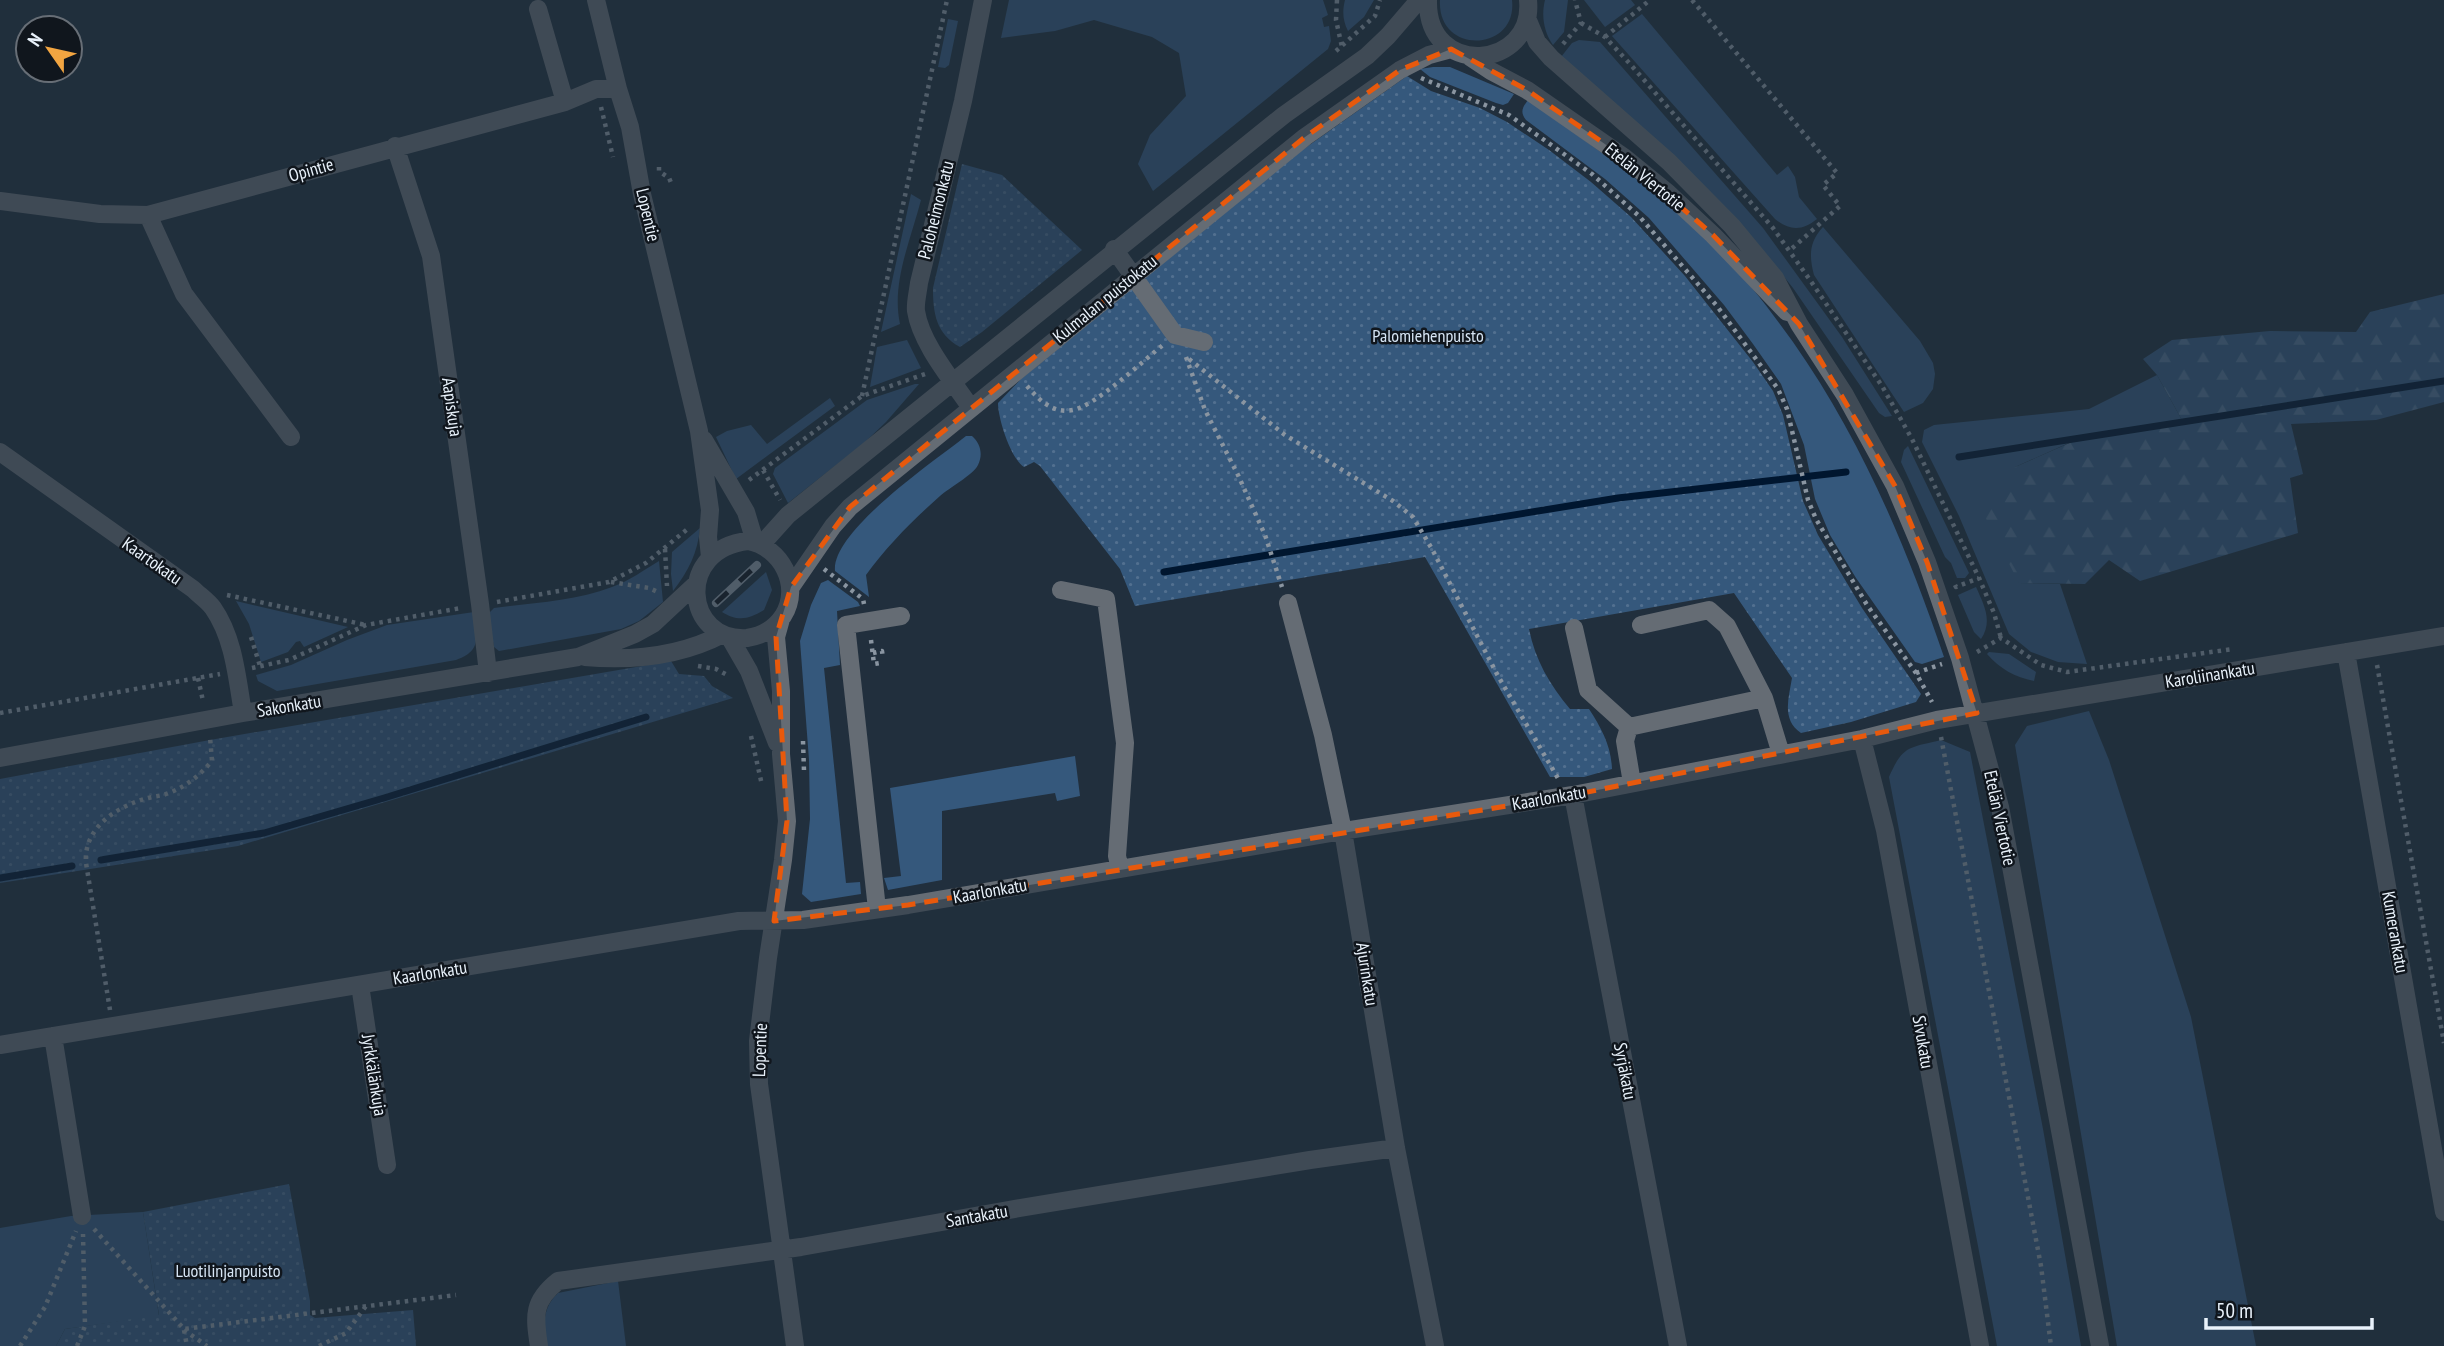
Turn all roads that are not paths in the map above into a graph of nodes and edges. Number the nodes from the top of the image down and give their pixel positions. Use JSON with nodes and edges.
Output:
{"nodes":[{"id":1,"x":596,"y":0,"type":"edge"},
{"id":2,"x":984,"y":0,"type":"edge"},
{"id":3,"x":1419,"y":0,"type":"edge"},
{"id":4,"x":1428,"y":0,"type":"edge"},
{"id":5,"x":538,"y":9,"type":"dead end"},
{"id":6,"x":1527,"y":9,"type":"edge"},
{"id":7,"x":1451,"y":49,"type":"junction"},
{"id":8,"x":1470,"y":57,"type":"junction"},
{"id":9,"x":618,"y":89,"type":"junction"},
{"id":10,"x":565,"y":102,"type":"junction"},
{"id":11,"x":395,"y":146,"type":"junction"},
{"id":12,"x":0,"y":201,"type":"edge"},
{"id":13,"x":148,"y":215,"type":"junction"},
{"id":14,"x":1114,"y":250,"type":"junction"},
{"id":15,"x":1134,"y":276,"type":"junction"},
{"id":16,"x":1799,"y":324,"type":"junction"},
{"id":17,"x":1204,"y":342,"type":"dead end"},
{"id":18,"x":953,"y":381,"type":"junction"},
{"id":19,"x":971,"y":408,"type":"junction"},
{"id":20,"x":699,"y":431,"type":"junction"},
{"id":21,"x":291,"y":437,"type":"dead end"},
{"id":22,"x":0,"y":452,"type":"edge"},
{"id":23,"x":758,"y":544,"type":"junction"},
{"id":24,"x":710,"y":557,"type":"junction"},
{"id":25,"x":697,"y":583,"type":"junction"},
{"id":26,"x":791,"y":587,"type":"junction"},
{"id":27,"x":1061,"y":590,"type":"dead end"},
{"id":28,"x":1288,"y":603,"type":"dead end"},
{"id":29,"x":901,"y":616,"type":"dead end"},
{"id":30,"x":781,"y":619,"type":"junction"},
{"id":31,"x":1641,"y":625,"type":"dead end"},
{"id":32,"x":1574,"y":628,"type":"dead end"},
{"id":33,"x":726,"y":636,"type":"junction"},
{"id":34,"x":2444,"y":636,"type":"edge"},
{"id":35,"x":2346,"y":652,"type":"junction"},
{"id":36,"x":578,"y":657,"type":"junction"},
{"id":37,"x":488,"y":673,"type":"junction"},
{"id":38,"x":1764,"y":698,"type":"junction"},
{"id":39,"x":243,"y":713,"type":"junction"},
{"id":40,"x":1977,"y":713,"type":"junction"},
{"id":41,"x":1629,"y":727,"type":"junction"},
{"id":42,"x":1862,"y":739,"type":"junction"},
{"id":43,"x":782,"y":754,"type":"junction"},
{"id":44,"x":1781,"y":754,"type":"junction"},
{"id":45,"x":0,"y":758,"type":"edge"},
{"id":46,"x":1632,"y":783,"type":"junction"},
{"id":47,"x":1567,"y":789,"type":"junction"},
{"id":48,"x":1343,"y":831,"type":"junction"},
{"id":49,"x":1120,"y":869,"type":"junction"},
{"id":50,"x":877,"y":909,"type":"junction"},
{"id":51,"x":774,"y":921,"type":"junction"},
{"id":52,"x":360,"y":985,"type":"junction"},
{"id":53,"x":53,"y":1037,"type":"junction"},
{"id":54,"x":0,"y":1045,"type":"edge"},
{"id":55,"x":1396,"y":1148,"type":"junction"},
{"id":56,"x":387,"y":1165,"type":"dead end"},
{"id":57,"x":2444,"y":1212,"type":"edge"},
{"id":58,"x":82,"y":1216,"type":"road end"},
{"id":59,"x":781,"y":1250,"type":"junction"},
{"id":60,"x":539,"y":1346,"type":"edge"},
{"id":61,"x":795,"y":1346,"type":"edge"},
{"id":62,"x":1435,"y":1346,"type":"edge"},
{"id":63,"x":1678,"y":1346,"type":"edge"},
{"id":64,"x":1980,"y":1346,"type":"edge"},
{"id":65,"x":2100,"y":1346,"type":"edge"}],
"edges":[{"from":1,"to":9,"type":"street","name":"Lopentie"},
{"from":2,"to":18,"type":"street","name":"Paloheimonkatu"},
{"from":3,"to":14,"type":"street","name":"Kulmalan puistokatu"},
{"from":4,"to":7,"type":"street"},
{"from":5,"to":10,"type":"street"},
{"from":6,"to":8,"type":"street"},
{"from":6,"to":16,"type":"street","name":"Etelän Viertotie"},
{"from":7,"to":8,"type":"street","name":"Etelän Viertotie"},
{"from":7,"to":15,"type":"street","name":"Kulmalan puistokatu"},
{"from":8,"to":16,"type":"street","name":"Etelän Viertotie"},
{"from":9,"to":10,"type":"street","name":"Opintie"},
{"from":9,"to":20,"type":"street","name":"Lopentie"},
{"from":10,"to":11,"type":"street","name":"Opintie"},
{"from":11,"to":13,"type":"street","name":"Opintie"},
{"from":11,"to":37,"type":"street","name":"Aapiskuja"},
{"from":12,"to":13,"type":"street","name":"Opintie"},
{"from":13,"to":21,"type":"street"},
{"from":14,"to":15,"type":"street"},
{"from":14,"to":18,"type":"street","name":"Kulmalan puistokatu"},
{"from":15,"to":17,"type":"street"},
{"from":15,"to":19,"type":"street","name":"Kulmalan puistokatu"},
{"from":16,"to":40,"type":"street","name":"Etelän Viertotie"},
{"from":18,"to":19,"type":"street","name":"Paloheimonkatu"},
{"from":18,"to":23,"type":"street","name":"Kulmalan puistokatu"},
{"from":19,"to":26,"type":"street","name":"Kulmalan puistokatu"},
{"from":20,"to":23,"type":"street","name":"Lopentie"},
{"from":20,"to":24,"type":"street","name":"Lopentie"},
{"from":22,"to":39,"type":"street","name":"Kaartokatu"},
{"from":23,"to":24,"type":"street"},
{"from":23,"to":26,"type":"street"},
{"from":24,"to":25,"type":"street"},
{"from":25,"to":33,"type":"street"},
{"from":25,"to":36,"type":"street","name":"Sakonkatu"},
{"from":26,"to":30,"type":"street"},
{"from":27,"to":49,"type":"street"},
{"from":28,"to":48,"type":"street","name":"Ajurinkatu"},
{"from":29,"to":50,"type":"street"},
{"from":30,"to":33,"type":"street"},
{"from":30,"to":43,"type":"street","name":"Lopentie"},
{"from":31,"to":38,"type":"street"},
{"from":32,"to":41,"type":"street"},
{"from":33,"to":36,"type":"street","name":"Sakonkatu"},
{"from":33,"to":43,"type":"street","name":"Lopentie"},
{"from":34,"to":35,"type":"street","name":"Karoliinankatu"},
{"from":35,"to":40,"type":"street","name":"Karoliinankatu"},
{"from":35,"to":57,"type":"street","name":"Kumerankatu"},
{"from":36,"to":37,"type":"street","name":"Sakonkatu"},
{"from":37,"to":39,"type":"street","name":"Sakonkatu"},
{"from":38,"to":41,"type":"street"},
{"from":38,"to":44,"type":"street"},
{"from":39,"to":45,"type":"street","name":"Sakonkatu"},
{"from":40,"to":42,"type":"street","name":"Kaarlonkatu"},
{"from":40,"to":65,"type":"street","name":"Etelän Viertotie"},
{"from":41,"to":46,"type":"street"},
{"from":42,"to":44,"type":"street","name":"Kaarlonkatu"},
{"from":42,"to":64,"type":"street","name":"Sivukatu"},
{"from":43,"to":51,"type":"street","name":"Lopentie"},
{"from":44,"to":46,"type":"street","name":"Kaarlonkatu"},
{"from":46,"to":47,"type":"street","name":"Kaarlonkatu"},
{"from":47,"to":48,"type":"street","name":"Kaarlonkatu"},
{"from":47,"to":63,"type":"street","name":"Syrjäkatu"},
{"from":48,"to":49,"type":"street","name":"Kaarlonkatu"},
{"from":48,"to":55,"type":"street","name":"Ajurinkatu"},
{"from":49,"to":50,"type":"street","name":"Kaarlonkatu"},
{"from":50,"to":51,"type":"street","name":"Kaarlonkatu"},
{"from":51,"to":52,"type":"street","name":"Kaarlonkatu"},
{"from":51,"to":59,"type":"street","name":"Lopentie"},
{"from":52,"to":53,"type":"street","name":"Kaarlonkatu"},
{"from":52,"to":56,"type":"street","name":"Jyrkkälänkuja"},
{"from":53,"to":54,"type":"street","name":"Kaarlonkatu"},
{"from":53,"to":58,"type":"street"},
{"from":55,"to":59,"type":"street","name":"Santakatu"},
{"from":55,"to":62,"type":"street","name":"Ajurinkatu"},
{"from":59,"to":60,"type":"street","name":"Santakatu"},
{"from":59,"to":61,"type":"street","name":"Lopentie"}]}
